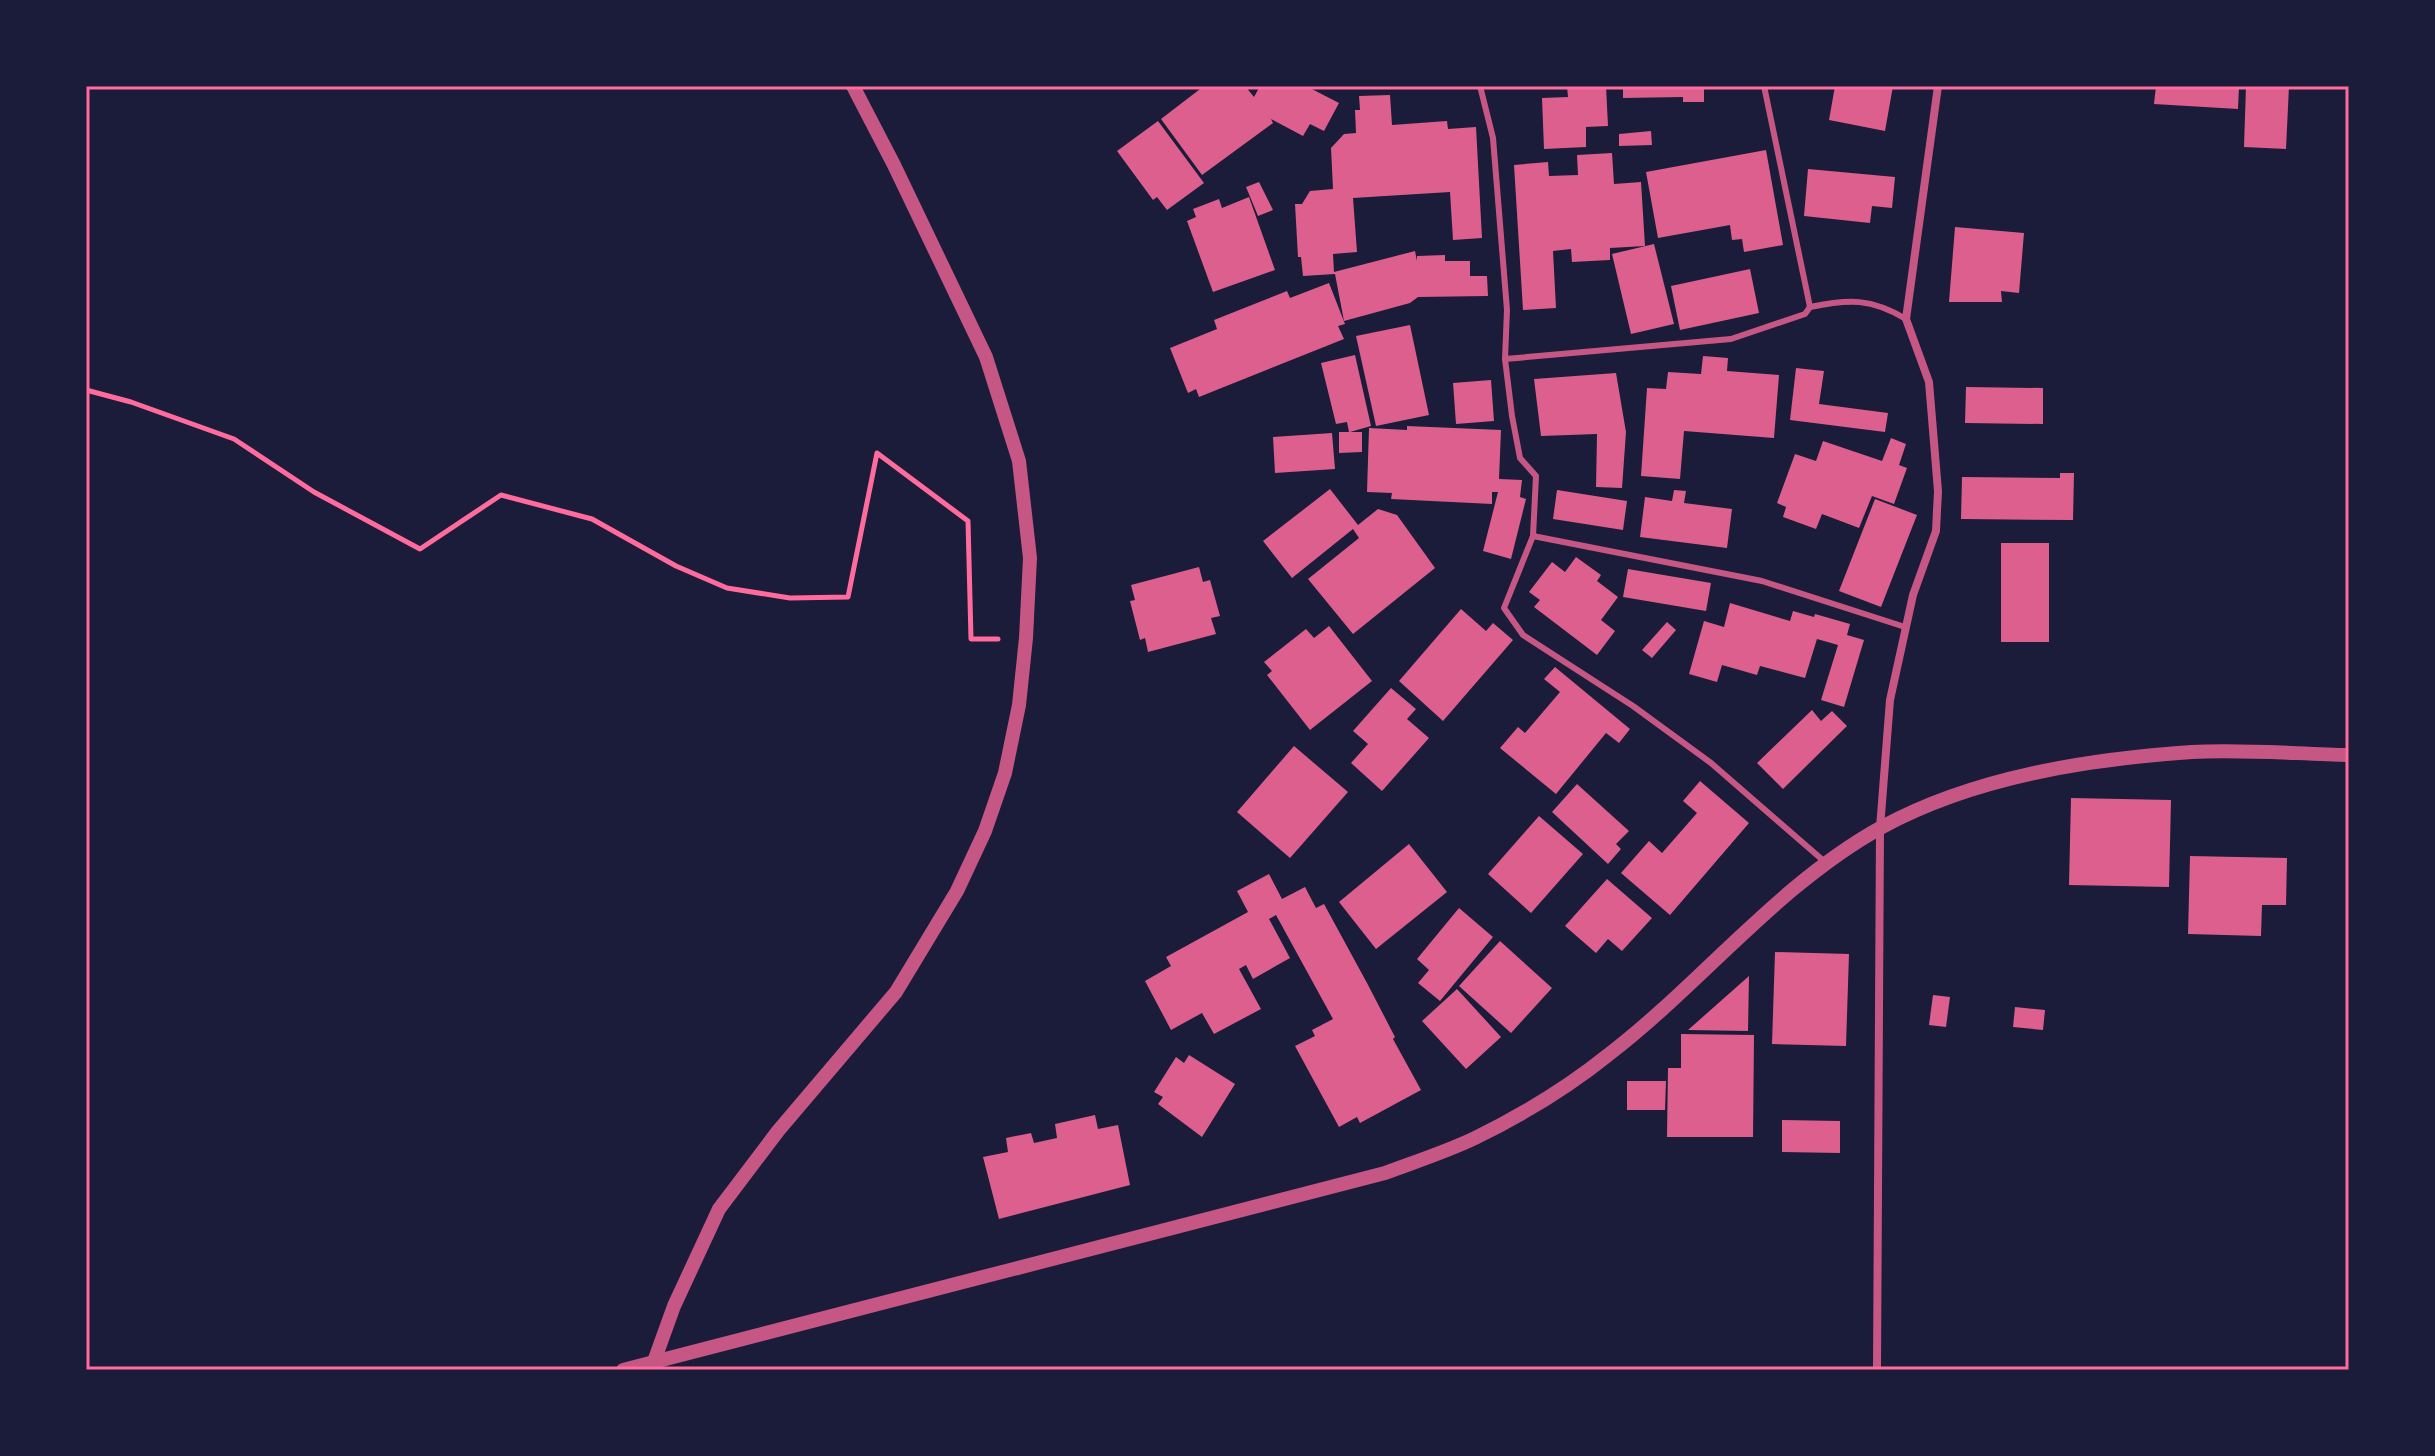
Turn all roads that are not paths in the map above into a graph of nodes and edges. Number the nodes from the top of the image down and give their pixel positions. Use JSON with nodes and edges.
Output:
{"nodes":[{"id":1,"x":853,"y":86,"type":"edge"},
{"id":2,"x":1480,"y":86,"type":"edge"},
{"id":3,"x":1764,"y":86,"type":"edge"},
{"id":4,"x":1938,"y":86,"type":"edge"},
{"id":5,"x":1810,"y":307,"type":"junction"},
{"id":6,"x":1906,"y":319,"type":"junction"},
{"id":7,"x":1505,"y":359,"type":"junction"},
{"id":8,"x":1533,"y":536,"type":"junction"},
{"id":9,"x":1905,"y":627,"type":"junction"},
{"id":10,"x":2349,"y":755,"type":"edge"},
{"id":11,"x":1880,"y":828,"type":"junction"},
{"id":12,"x":1827,"y":863,"type":"junction"},
{"id":13,"x":653,"y":1366,"type":"edge"},
{"id":14,"x":623,"y":1370,"type":"edge"},
{"id":15,"x":1877,"y":1370,"type":"edge"}],
"edges":[{"from":1,"to":13,"type":"street"},
{"from":2,"to":7,"type":"lane"},
{"from":3,"to":5,"type":"lane"},
{"from":4,"to":6,"type":"street"},
{"from":5,"to":6,"type":"lane"},
{"from":5,"to":7,"type":"lane"},
{"from":6,"to":9,"type":"street"},
{"from":7,"to":8,"type":"lane"},
{"from":8,"to":9,"type":"lane"},
{"from":8,"to":12,"type":"lane"},
{"from":9,"to":11,"type":"street"},
{"from":10,"to":11,"type":"street"},
{"from":11,"to":12,"type":"street"},
{"from":11,"to":15,"type":"street"},
{"from":12,"to":13,"type":"street"},
{"from":13,"to":14,"type":"street"}]}
